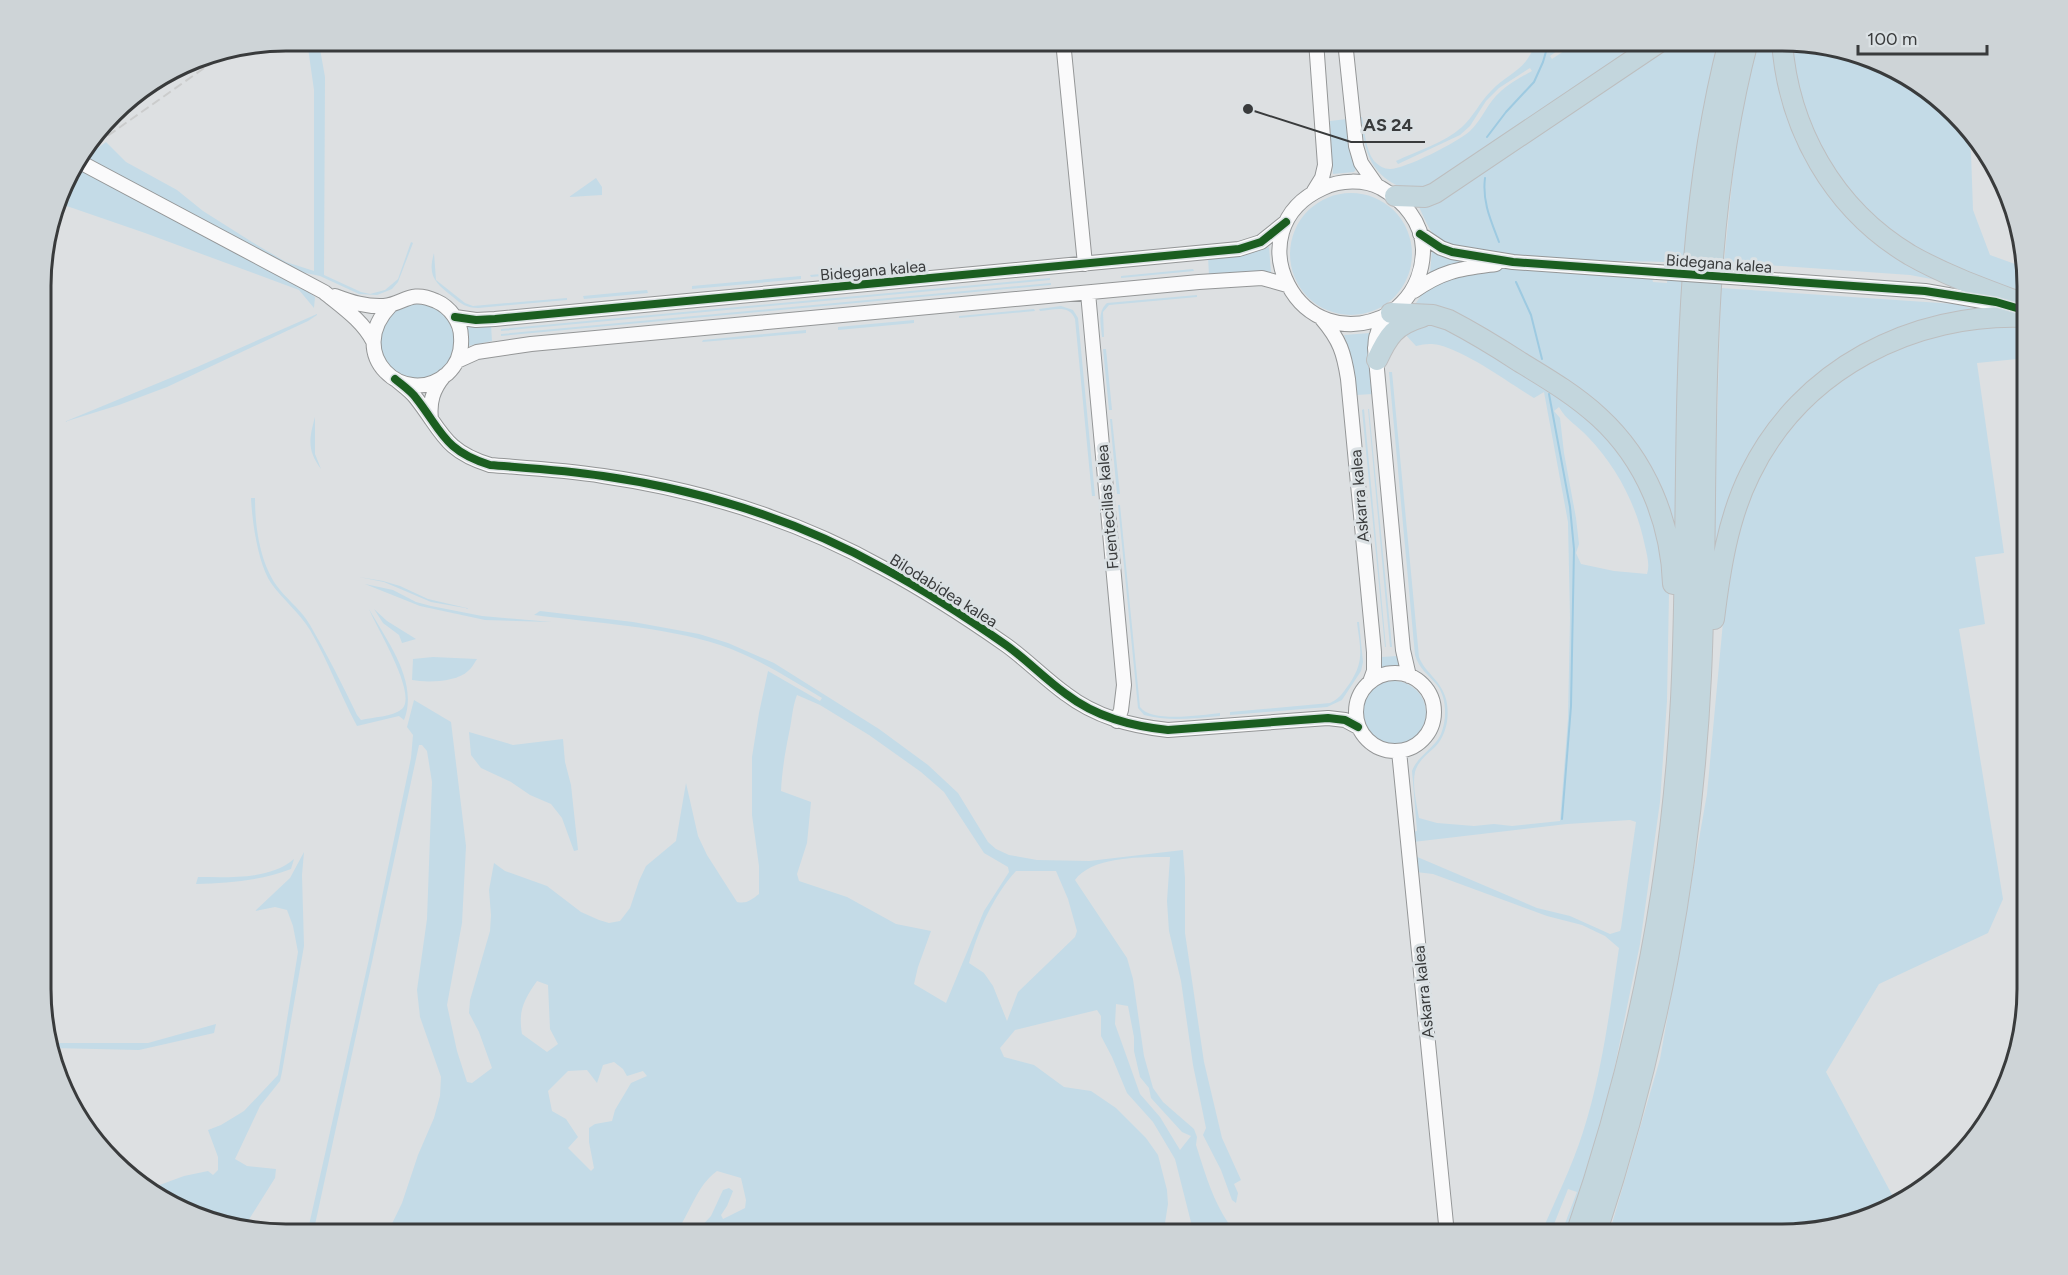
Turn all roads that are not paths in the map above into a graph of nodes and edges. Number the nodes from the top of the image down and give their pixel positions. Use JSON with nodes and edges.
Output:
{"nodes":[{"id":1,"x":1064,"y":51,"type":"edge"},
{"id":2,"x":1317,"y":51,"type":"edge"},
{"id":3,"x":1346,"y":51,"type":"edge"},
{"id":4,"x":1645,"y":51,"type":"edge"},
{"id":5,"x":1726,"y":51,"type":"edge"},
{"id":6,"x":1746,"y":51,"type":"edge"},
{"id":7,"x":1783,"y":51,"type":"edge"},
{"id":8,"x":84,"y":165,"type":"edge"},
{"id":9,"x":1377,"y":186,"type":"junction"},
{"id":10,"x":1314,"y":192,"type":"junction"},
{"id":11,"x":1395,"y":196,"type":"junction"},
{"id":12,"x":1286,"y":222,"type":"junction"},
{"id":13,"x":1420,"y":234,"type":"junction"},
{"id":14,"x":1513,"y":262,"type":"junction"},
{"id":15,"x":1086,"y":264,"type":"junction"},
{"id":16,"x":1287,"y":285,"type":"junction"},
{"id":17,"x":324,"y":292,"type":"junction"},
{"id":18,"x":1088,"y":293,"type":"junction"},
{"id":19,"x":1410,"y":294,"type":"junction"},
{"id":20,"x":390,"y":305,"type":"junction"},
{"id":21,"x":2017,"y":306,"type":"edge"},
{"id":22,"x":2017,"y":308,"type":"edge"},
{"id":23,"x":2017,"y":311,"type":"edge"},
{"id":24,"x":1391,"y":313,"type":"junction"},
{"id":25,"x":1433,"y":315,"type":"junction"},
{"id":26,"x":455,"y":317,"type":"junction"},
{"id":27,"x":1321,"y":318,"type":"junction"},
{"id":28,"x":373,"y":341,"type":"junction"},
{"id":29,"x":1377,"y":360,"type":"junction"},
{"id":30,"x":457,"y":361,"type":"junction"},
{"id":31,"x":445,"y":375,"type":"junction"},
{"id":32,"x":395,"y":379,"type":"junction"},
{"id":33,"x":431,"y":421,"type":"junction"},
{"id":34,"x":1409,"y":676,"type":"junction"},
{"id":35,"x":1370,"y":682,"type":"junction"},
{"id":36,"x":1358,"y":698,"type":"junction"},
{"id":37,"x":1682,"y":698,"type":"junction"},
{"id":38,"x":1328,"y":718,"type":"junction"},
{"id":39,"x":1117,"y":721,"type":"junction"},
{"id":40,"x":1358,"y":727,"type":"junction"},
{"id":41,"x":1399,"y":750,"type":"junction"},
{"id":42,"x":1696,"y":762,"type":"junction"},
{"id":43,"x":1447,"y":1224,"type":"edge"},
{"id":44,"x":1579,"y":1224,"type":"edge"},
{"id":45,"x":1599,"y":1224,"type":"edge"}],
"edges":[{"from":1,"to":15,"type":"street"},
{"from":2,"to":10,"type":"street"},
{"from":3,"to":9,"type":"street"},
{"from":4,"to":11,"type":"highway"},
{"from":5,"to":37,"type":"highway"},
{"from":6,"to":42,"type":"highway"},
{"from":7,"to":21,"type":"highway"},
{"from":8,"to":17,"type":"street"},
{"from":9,"to":10,"type":"street"},
{"from":9,"to":11,"type":"street"},
{"from":10,"to":12,"type":"street"},
{"from":11,"to":13,"type":"street"},
{"from":12,"to":15,"type":"street","name":"Bidegana kalea"},
{"from":12,"to":16,"type":"street"},
{"from":13,"to":14,"type":"street","name":"Bidegana kalea"},
{"from":13,"to":19,"type":"street"},
{"from":14,"to":19,"type":"street","name":"Bidegana kalea"},
{"from":14,"to":22,"type":"street","name":"Bidegana kalea","bridge":true},
{"from":15,"to":26,"type":"street","name":"Bidegana kalea"},
{"from":16,"to":18,"type":"street"},
{"from":16,"to":27,"type":"street"},
{"from":17,"to":20,"type":"street"},
{"from":17,"to":28,"type":"street"},
{"from":18,"to":30,"type":"street"},
{"from":18,"to":39,"type":"street","name":"Fuentecillas kalea"},
{"from":19,"to":24,"type":"street"},
{"from":20,"to":26,"type":"street"},
{"from":20,"to":28,"type":"street"},
{"from":23,"to":42,"type":"highway"},
{"from":24,"to":25,"type":"highway"},
{"from":24,"to":27,"type":"street"},
{"from":24,"to":29,"type":"street","name":"Askarra kalea"},
{"from":25,"to":29,"type":"highway"},
{"from":25,"to":37,"type":"highway"},
{"from":26,"to":30,"type":"street"},
{"from":27,"to":35,"type":"street","name":"Askarra kalea"},
{"from":28,"to":32,"type":"street"},
{"from":29,"to":34,"type":"street","name":"Askarra kalea"},
{"from":30,"to":31,"type":"street"},
{"from":31,"to":32,"type":"street"},
{"from":31,"to":33,"type":"street"},
{"from":32,"to":33,"type":"street","name":"Bilodabidea kalea"},
{"from":33,"to":39,"type":"street","name":"Bilodabidea kalea"},
{"from":34,"to":35,"type":"street"},
{"from":34,"to":41,"type":"street"},
{"from":35,"to":36,"type":"street"},
{"from":36,"to":38,"type":"street","name":"Bilodabidea kalea"},
{"from":36,"to":40,"type":"street"},
{"from":37,"to":44,"type":"highway"},
{"from":38,"to":39,"type":"street","name":"Bilodabidea kalea"},
{"from":38,"to":40,"type":"street","name":"Bilodabidea kalea"},
{"from":40,"to":41,"type":"street"},
{"from":41,"to":43,"type":"street","name":"Askarra kalea"},
{"from":42,"to":45,"type":"highway"}]}
